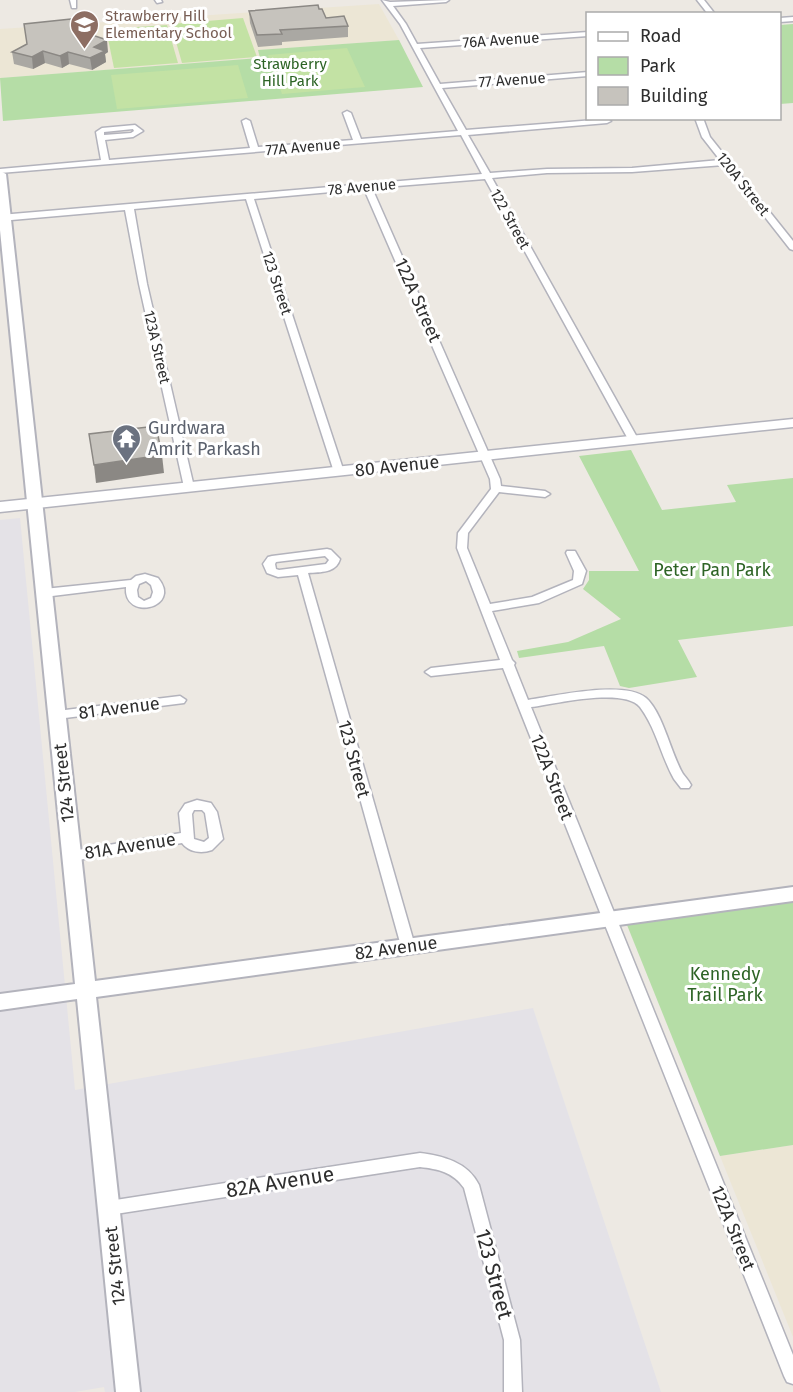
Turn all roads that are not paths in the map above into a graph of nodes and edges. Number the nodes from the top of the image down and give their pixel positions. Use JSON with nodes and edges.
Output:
{"nodes":[{"id":1,"x":446,"y":0,"type":"edge"},
{"id":2,"x":700,"y":0,"type":"edge"},
{"id":3,"x":386,"y":2,"type":"edge"},
{"id":4,"x":710,"y":12,"type":"edge"},
{"id":5,"x":586,"y":34,"type":"edge"},
{"id":6,"x":415,"y":46,"type":"junction"},
{"id":7,"x":586,"y":74,"type":"edge"},
{"id":8,"x":437,"y":86,"type":"junction"},
{"id":9,"x":347,"y":113,"type":"dead end"},
{"id":10,"x":699,"y":120,"type":"edge"},
{"id":11,"x":246,"y":121,"type":"dead end"},
{"id":12,"x":607,"y":121,"type":"dead end"},
{"id":13,"x":463,"y":133,"type":"junction"},
{"id":14,"x":101,"y":138,"type":"dead end"},
{"id":15,"x":358,"y":142,"type":"junction"},
{"id":16,"x":255,"y":151,"type":"junction"},
{"id":17,"x":105,"y":162,"type":"junction"},
{"id":18,"x":725,"y":162,"type":"junction"},
{"id":19,"x":0,"y":172,"type":"edge"},
{"id":20,"x":486,"y":176,"type":"junction"},
{"id":21,"x":367,"y":186,"type":"junction"},
{"id":22,"x":249,"y":196,"type":"junction"},
{"id":23,"x":129,"y":207,"type":"junction"},
{"id":24,"x":3,"y":218,"type":"edge"},
{"id":25,"x":793,"y":247,"type":"edge"},
{"id":26,"x":793,"y":423,"type":"edge"},
{"id":27,"x":793,"y":429,"type":"edge"},
{"id":28,"x":633,"y":439,"type":"junction"},
{"id":29,"x":488,"y":459,"type":"junction"},
{"id":30,"x":339,"y":472,"type":"junction"},
{"id":31,"x":302,"y":483,"type":"junction"},
{"id":32,"x":189,"y":487,"type":"junction"},
{"id":33,"x":496,"y":489,"type":"junction"},
{"id":34,"x":545,"y":494,"type":"dead end"},
{"id":35,"x":147,"y":499,"type":"junction"},
{"id":36,"x":0,"y":507,"type":"edge"},
{"id":37,"x":34,"y":507,"type":"junction"},
{"id":38,"x":0,"y":514,"type":"edge"},
{"id":39,"x":571,"y":553,"type":"dead end"},
{"id":40,"x":303,"y":571,"type":"dead end"},
{"id":41,"x":132,"y":583,"type":"dead end"},
{"id":42,"x":44,"y":593,"type":"junction"},
{"id":43,"x":488,"y":608,"type":"junction"},
{"id":44,"x":509,"y":663,"type":"junction"},
{"id":45,"x":431,"y":672,"type":"dead end"},
{"id":46,"x":180,"y":700,"type":"dead end"},
{"id":47,"x":525,"y":704,"type":"junction"},
{"id":48,"x":57,"y":715,"type":"junction"},
{"id":49,"x":685,"y":785,"type":"dead end"},
{"id":50,"x":188,"y":837,"type":"dead end"},
{"id":51,"x":72,"y":856,"type":"junction"},
{"id":52,"x":793,"y":894,"type":"edge"},
{"id":53,"x":610,"y":919,"type":"junction"},
{"id":54,"x":408,"y":946,"type":"junction"},
{"id":55,"x":87,"y":990,"type":"junction"},
{"id":56,"x":0,"y":1002,"type":"edge"},
{"id":57,"x":451,"y":1166,"type":"joint"},
{"id":58,"x":109,"y":1208,"type":"junction"},
{"id":59,"x":793,"y":1377,"type":"edge"},
{"id":60,"x":128,"y":1392,"type":"edge"},
{"id":61,"x":513,"y":1392,"type":"edge"}],
"edges":[{"from":1,"to":3,"type":"street"},
{"from":2,"to":4,"type":"street"},
{"from":3,"to":6,"type":"street","name":"122 Street"},
{"from":5,"to":6,"type":"street","name":"76A Avenue"},
{"from":6,"to":8,"type":"street","name":"122 Street"},
{"from":7,"to":8,"type":"street","name":"77 Avenue"},
{"from":8,"to":13,"type":"street","name":"122 Street"},
{"from":9,"to":15,"type":"street"},
{"from":10,"to":18,"type":"street","name":"120A Street"},
{"from":11,"to":16,"type":"street"},
{"from":12,"to":13,"type":"street","name":"77A Avenue"},
{"from":13,"to":15,"type":"street","name":"77A Avenue"},
{"from":13,"to":20,"type":"street","name":"122 Street"},
{"from":14,"to":17,"type":"street"},
{"from":15,"to":16,"type":"street","name":"77A Avenue"},
{"from":16,"to":17,"type":"street","name":"77A Avenue"},
{"from":17,"to":19,"type":"street","name":"77A Avenue"},
{"from":18,"to":20,"type":"street","name":"78 Avenue"},
{"from":18,"to":25,"type":"street","name":"120A Street"},
{"from":19,"to":24,"type":"street","name":"124 Street"},
{"from":20,"to":21,"type":"street","name":"78 Avenue"},
{"from":20,"to":28,"type":"street","name":"122 Street"},
{"from":21,"to":22,"type":"street","name":"78 Avenue"},
{"from":21,"to":29,"type":"street","name":"122A Street"},
{"from":22,"to":23,"type":"street","name":"78 Avenue"},
{"from":22,"to":30,"type":"street","name":"123 Street"},
{"from":23,"to":24,"type":"street","name":"78 Avenue"},
{"from":23,"to":32,"type":"street","name":"123A Street"},
{"from":24,"to":37,"type":"street","name":"124 Street"},
{"from":26,"to":28,"type":"main road","name":"80 Avenue"},
{"from":27,"to":29,"type":"main road","name":"80 Avenue"},
{"from":28,"to":29,"type":"main road","name":"80 Avenue"},
{"from":29,"to":30,"type":"main road","name":"80 Avenue"},
{"from":29,"to":31,"type":"main road","name":"80 Avenue"},
{"from":29,"to":33,"type":"street","name":"122A Street"},
{"from":30,"to":31,"type":"main road"},
{"from":30,"to":32,"type":"main road","name":"80 Avenue"},
{"from":31,"to":35,"type":"main road","name":"80 Avenue"},
{"from":32,"to":35,"type":"main road"},
{"from":32,"to":37,"type":"main road","name":"80 Avenue"},
{"from":33,"to":34,"type":"street"},
{"from":33,"to":43,"type":"street","name":"122A Street"},
{"from":35,"to":37,"type":"main road","name":"80 Avenue"},
{"from":36,"to":37,"type":"main road","name":"80 Avenue"},
{"from":37,"to":38,"type":"main road","name":"80 Avenue"},
{"from":37,"to":42,"type":"street","name":"124 Street"},
{"from":39,"to":43,"type":"street"},
{"from":40,"to":54,"type":"street","name":"123 Street"},
{"from":41,"to":42,"type":"street"},
{"from":42,"to":48,"type":"street","name":"124 Street"},
{"from":43,"to":44,"type":"street","name":"122A Street"},
{"from":44,"to":45,"type":"street"},
{"from":44,"to":47,"type":"street","name":"122A Street"},
{"from":46,"to":48,"type":"street","name":"81 Avenue"},
{"from":47,"to":49,"type":"street"},
{"from":47,"to":53,"type":"street","name":"122A Street"},
{"from":48,"to":51,"type":"street","name":"124 Street"},
{"from":50,"to":51,"type":"street","name":"81A Avenue"},
{"from":51,"to":55,"type":"street","name":"124 Street"},
{"from":52,"to":53,"type":"street","name":"82 Avenue"},
{"from":53,"to":54,"type":"street","name":"82 Avenue"},
{"from":53,"to":59,"type":"street","name":"122A Street"},
{"from":54,"to":55,"type":"street","name":"82 Avenue"},
{"from":55,"to":56,"type":"street","name":"82 Avenue"},
{"from":55,"to":58,"type":"street","name":"124 Street"},
{"from":57,"to":58,"type":"street","name":"82A Avenue"},
{"from":57,"to":61,"type":"street","name":"123 Street"},
{"from":58,"to":60,"type":"street","name":"124 Street"}]}
